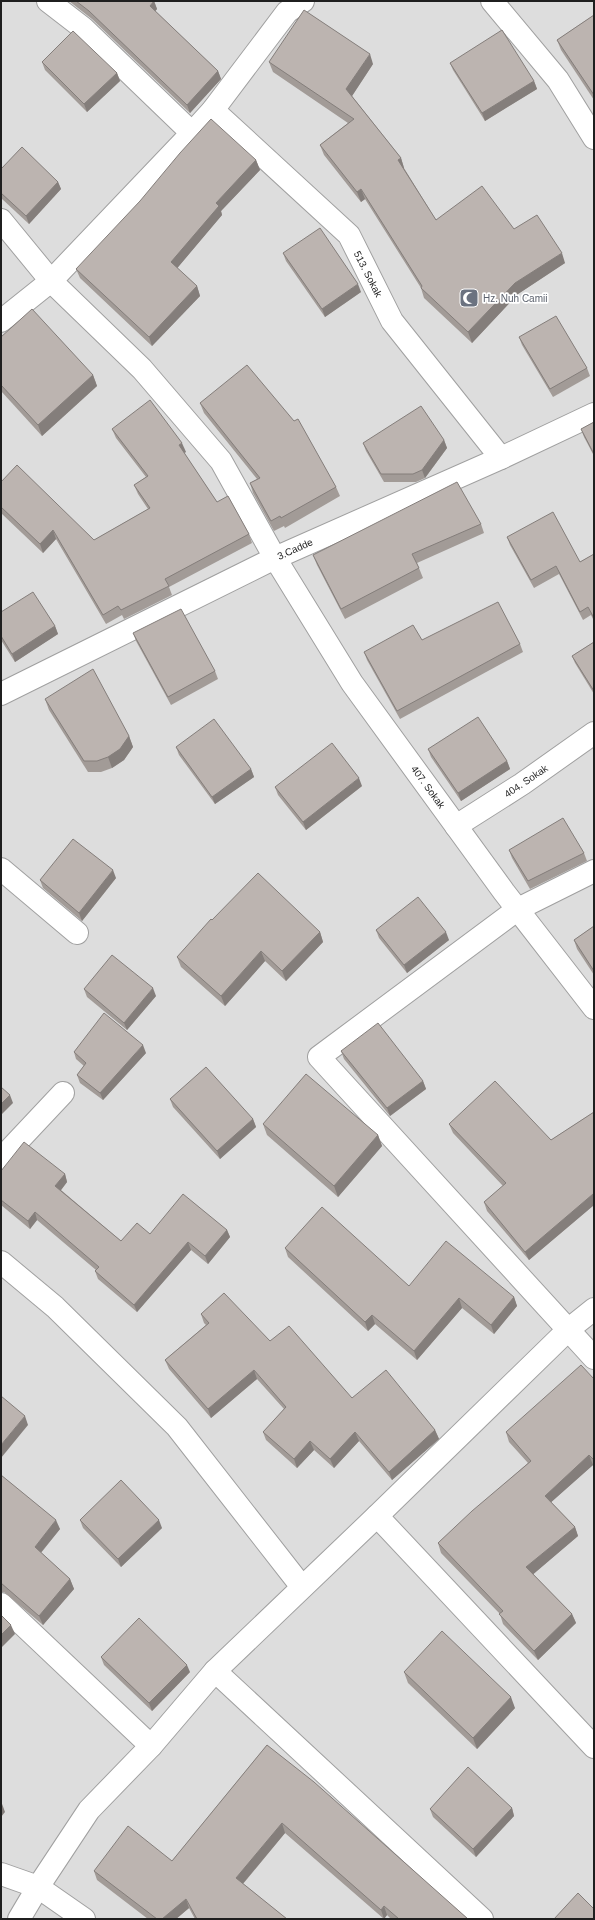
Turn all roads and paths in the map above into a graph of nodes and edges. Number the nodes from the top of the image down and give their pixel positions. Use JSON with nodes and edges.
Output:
{"nodes":[{"id":1,"x":48,"y":1,"type":"edge"},
{"id":2,"x":303,"y":1,"type":"edge"},
{"id":3,"x":492,"y":1,"type":"edge"},
{"id":4,"x":213,"y":110,"type":"junction"},
{"id":5,"x":192,"y":133,"type":"junction"},
{"id":6,"x":594,"y":138,"type":"edge"},
{"id":7,"x":1,"y":220,"type":"edge"},
{"id":8,"x":51,"y":281,"type":"junction"},
{"id":9,"x":1,"y":321,"type":"edge"},
{"id":10,"x":594,"y":414,"type":"edge"},
{"id":11,"x":501,"y":458,"type":"junction"},
{"id":12,"x":275,"y":558,"type":"junction"},
{"id":13,"x":1,"y":694,"type":"edge"},
{"id":14,"x":594,"y":733,"type":"edge"},
{"id":15,"x":456,"y":826,"type":"junction"},
{"id":16,"x":1,"y":869,"type":"edge"},
{"id":17,"x":594,"y":871,"type":"edge"},
{"id":18,"x":518,"y":909,"type":"junction"},
{"id":19,"x":77,"y":933,"type":"dead end"},
{"id":20,"x":594,"y":1008,"type":"edge"},
{"id":21,"x":63,"y":1093,"type":"dead end"},
{"id":22,"x":1,"y":1159,"type":"edge"},
{"id":23,"x":1,"y":1262,"type":"edge"},
{"id":24,"x":594,"y":1309,"type":"edge"},
{"id":25,"x":569,"y":1329,"type":"junction"},
{"id":26,"x":594,"y":1358,"type":"edge"},
{"id":27,"x":377,"y":1516,"type":"junction"},
{"id":28,"x":302,"y":1587,"type":"junction"},
{"id":29,"x":1,"y":1604,"type":"edge"},
{"id":30,"x":215,"y":1671,"type":"junction"},
{"id":31,"x":151,"y":1746,"type":"junction"},
{"id":32,"x":594,"y":1747,"type":"edge"},
{"id":33,"x":1,"y":1874,"type":"edge"},
{"id":34,"x":38,"y":1886,"type":"junction"},
{"id":35,"x":19,"y":1919,"type":"edge"},
{"id":36,"x":84,"y":1919,"type":"edge"},
{"id":37,"x":482,"y":1919,"type":"edge"}],
"edges":[{"from":1,"to":5,"type":"street"},
{"from":2,"to":4,"type":"street"},
{"from":3,"to":6,"type":"street"},
{"from":4,"to":5,"type":"street"},
{"from":4,"to":11,"type":"street","name":"513. Sokak"},
{"from":5,"to":8,"type":"street"},
{"from":7,"to":8,"type":"street","name":"407. Sokak"},
{"from":8,"to":9,"type":"street"},
{"from":8,"to":12,"type":"street","name":"407. Sokak"},
{"from":10,"to":11,"type":"street","name":"3.Cadde"},
{"from":11,"to":12,"type":"street","name":"3.Cadde"},
{"from":12,"to":13,"type":"street","name":"3.Cadde"},
{"from":12,"to":15,"type":"street","name":"407. Sokak"},
{"from":14,"to":15,"type":"street","name":"404. Sokak"},
{"from":15,"to":18,"type":"street","name":"407. Sokak"},
{"from":16,"to":19,"type":"street"},
{"from":17,"to":18,"type":"street"},
{"from":18,"to":20,"type":"street","name":"407. Sokak"},
{"from":18,"to":25,"type":"street"},
{"from":21,"to":22,"type":"street"},
{"from":23,"to":28,"type":"street"},
{"from":24,"to":25,"type":"street"},
{"from":25,"to":26,"type":"street"},
{"from":25,"to":27,"type":"street"},
{"from":27,"to":28,"type":"street"},
{"from":27,"to":32,"type":"street"},
{"from":28,"to":30,"type":"street"},
{"from":29,"to":31,"type":"street"},
{"from":30,"to":31,"type":"street"},
{"from":30,"to":37,"type":"street"},
{"from":31,"to":34,"type":"street"},
{"from":33,"to":34,"type":"street"},
{"from":34,"to":35,"type":"street"},
{"from":34,"to":36,"type":"street"}]}
